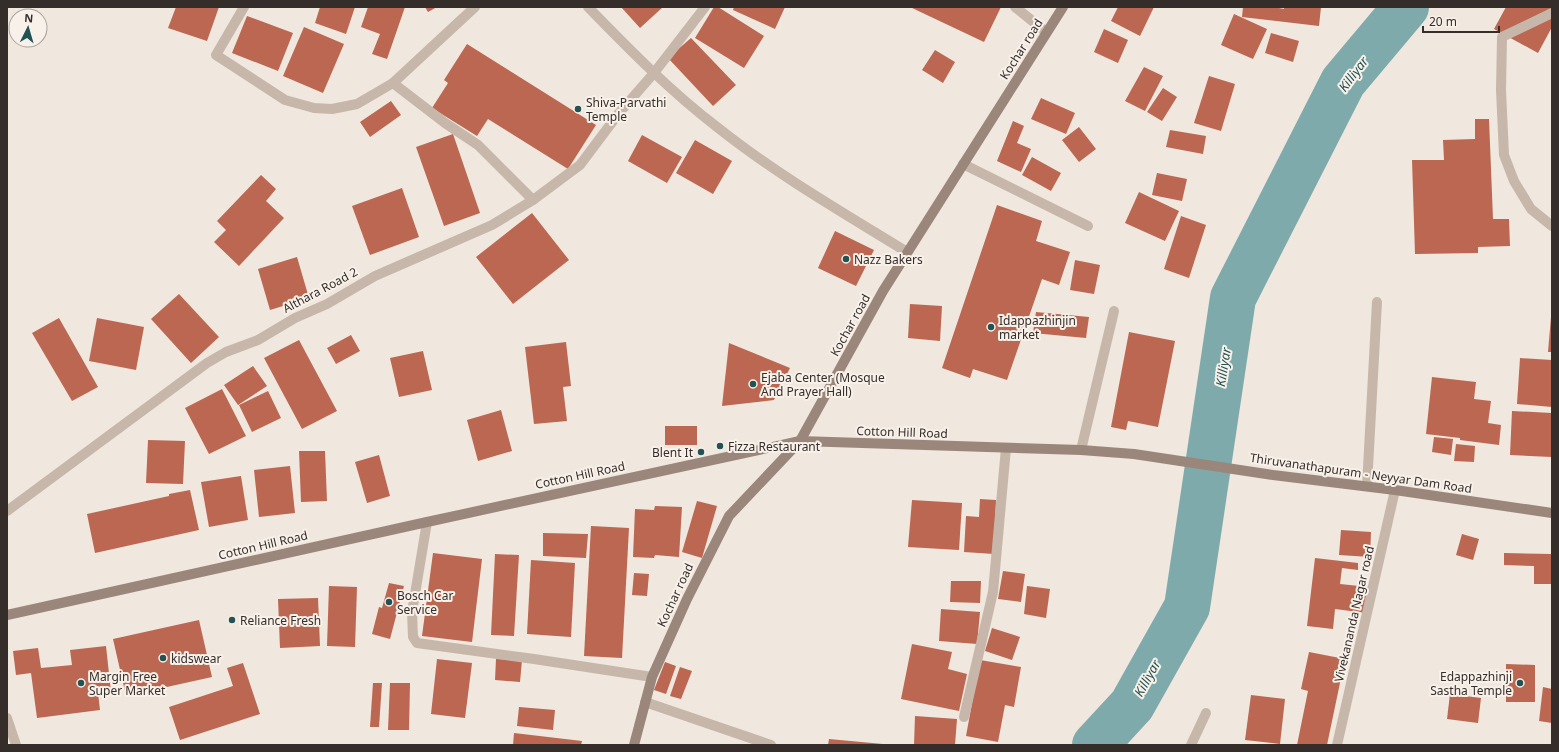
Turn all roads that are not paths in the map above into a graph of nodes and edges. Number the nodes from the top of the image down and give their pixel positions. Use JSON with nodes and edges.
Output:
{"nodes":[{"id":1,"x":244,"y":7,"type":"edge"},
{"id":2,"x":475,"y":7,"type":"edge"},
{"id":3,"x":588,"y":7,"type":"edge"},
{"id":4,"x":705,"y":7,"type":"edge"},
{"id":5,"x":1015,"y":7,"type":"edge"},
{"id":6,"x":1063,"y":7,"type":"edge"},
{"id":7,"x":1552,"y":13,"type":"edge"},
{"id":8,"x":1046,"y":32,"type":"junction"},
{"id":9,"x":654,"y":73,"type":"junction"},
{"id":10,"x":393,"y":83,"type":"junction"},
{"id":11,"x":963,"y":164,"type":"junction"},
{"id":12,"x":533,"y":200,"type":"junction"},
{"id":13,"x":1088,"y":226,"type":"dead end"},
{"id":14,"x":1552,"y":226,"type":"edge"},
{"id":15,"x":907,"y":252,"type":"junction"},
{"id":16,"x":1377,"y":302,"type":"dead end"},
{"id":17,"x":1114,"y":310,"type":"dead end"},
{"id":18,"x":800,"y":441,"type":"junction"},
{"id":19,"x":1006,"y":448,"type":"junction"},
{"id":20,"x":1081,"y":450,"type":"junction"},
{"id":21,"x":1166,"y":459,"type":"joint"},
{"id":22,"x":1366,"y":486,"type":"junction"},
{"id":23,"x":1395,"y":490,"type":"junction"},
{"id":24,"x":7,"y":511,"type":"edge"},
{"id":25,"x":1552,"y":513,"type":"edge"},
{"id":26,"x":427,"y":522,"type":"junction"},
{"id":27,"x":7,"y":615,"type":"edge"},
{"id":28,"x":652,"y":677,"type":"junction"},
{"id":29,"x":645,"y":702,"type":"junction"},
{"id":30,"x":1206,"y":713,"type":"dead end"},
{"id":31,"x":964,"y":717,"type":"dead end"},
{"id":32,"x":7,"y":718,"type":"edge"},
{"id":33,"x":16,"y":745,"type":"edge"},
{"id":34,"x":634,"y":745,"type":"edge"},
{"id":35,"x":771,"y":745,"type":"edge"},
{"id":36,"x":1191,"y":745,"type":"edge"},
{"id":37,"x":1337,"y":745,"type":"edge"}],
"edges":[{"from":1,"to":10,"type":"street"},
{"from":2,"to":10,"type":"street"},
{"from":3,"to":9,"type":"street"},
{"from":4,"to":9,"type":"street","name":"Althara Road 2"},
{"from":5,"to":8,"type":"street"},
{"from":6,"to":8,"type":"main road","name":"Kochar road"},
{"from":7,"to":14,"type":"street"},
{"from":8,"to":11,"type":"main road","name":"Kochar road"},
{"from":9,"to":12,"type":"street","name":"Althara Road 2"},
{"from":9,"to":15,"type":"street"},
{"from":10,"to":12,"type":"street"},
{"from":11,"to":13,"type":"street"},
{"from":11,"to":15,"type":"main road","name":"Kochar road"},
{"from":12,"to":24,"type":"street","name":"Althara Road 2"},
{"from":15,"to":18,"type":"main road","name":"Kochar road"},
{"from":16,"to":22,"type":"street"},
{"from":17,"to":20,"type":"street"},
{"from":18,"to":19,"type":"main road","name":"Cotton Hill Road"},
{"from":18,"to":26,"type":"main road","name":"Cotton Hill Road"},
{"from":18,"to":28,"type":"main road","name":"Kochar road"},
{"from":19,"to":20,"type":"main road","name":"Cotton Hill Road"},
{"from":19,"to":31,"type":"street"},
{"from":20,"to":21,"type":"main road","name":"Cotton Hill Road"},
{"from":21,"to":22,"type":"main road","name":"Thiruvanathapuram - Neyyar Dam Road"},
{"from":22,"to":23,"type":"main road","name":"Thiruvanathapuram - Neyyar Dam Road"},
{"from":23,"to":25,"type":"main road","name":"Thiruvanathapuram - Neyyar Dam Road"},
{"from":23,"to":37,"type":"street","name":"Vivekananda Nagar road"},
{"from":26,"to":27,"type":"main road","name":"Cotton Hill Road"},
{"from":26,"to":28,"type":"street"},
{"from":28,"to":29,"type":"main road","name":"Kochar road"},
{"from":29,"to":34,"type":"main road","name":"Kochar road"},
{"from":29,"to":35,"type":"street"},
{"from":30,"to":36,"type":"street"},
{"from":32,"to":33,"type":"street"}]}
